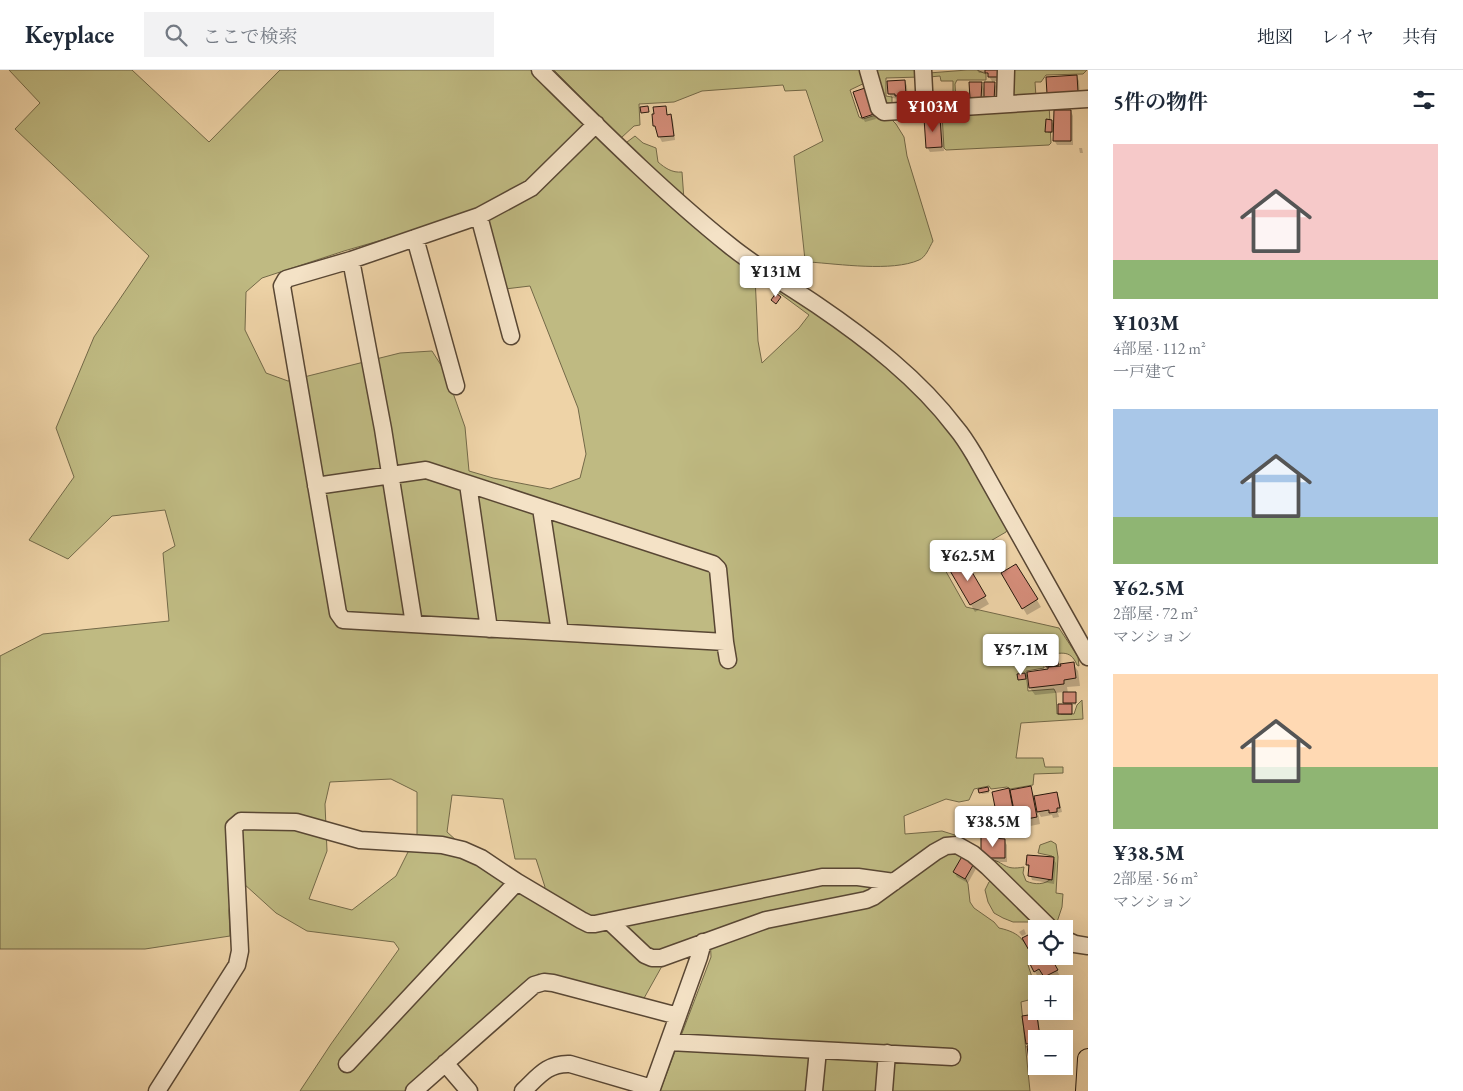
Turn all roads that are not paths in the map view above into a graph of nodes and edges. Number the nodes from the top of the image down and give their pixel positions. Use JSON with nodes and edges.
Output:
{"nodes":[{"id":1,"x":540,"y":70,"type":"edge"},
{"id":2,"x":868,"y":70,"type":"edge"},
{"id":3,"x":923,"y":70,"type":"edge"},
{"id":4,"x":1006,"y":70,"type":"edge"},
{"id":5,"x":1088,"y":99,"type":"edge"},
{"id":6,"x":1005,"y":104,"type":"junction"},
{"id":7,"x":925,"y":109,"type":"junction"},
{"id":8,"x":596,"y":124,"type":"junction"},
{"id":9,"x":479,"y":216,"type":"junction"},
{"id":10,"x":416,"y":238,"type":"junction"},
{"id":11,"x":351,"y":260,"type":"junction"},
{"id":12,"x":511,"y":336,"type":"dead end"},
{"id":13,"x":456,"y":386,"type":"dead end"},
{"id":14,"x":390,"y":475,"type":"junction"},
{"id":15,"x":468,"y":484,"type":"junction"},
{"id":16,"x":316,"y":486,"type":"junction"},
{"id":17,"x":540,"y":508,"type":"junction"},
{"id":18,"x":414,"y":624,"type":"junction"},
{"id":19,"x":489,"y":629,"type":"junction"},
{"id":20,"x":560,"y":632,"type":"junction"},
{"id":21,"x":726,"y":642,"type":"junction"},
{"id":22,"x":1088,"y":658,"type":"edge"},
{"id":23,"x":728,"y":660,"type":"dead end"},
{"id":24,"x":518,"y":882,"type":"junction"},
{"id":25,"x":894,"y":882,"type":"junction"},
{"id":26,"x":1042,"y":920,"type":"edge"},
{"id":27,"x":609,"y":921,"type":"junction"},
{"id":28,"x":703,"y":942,"type":"junction"},
{"id":29,"x":1073,"y":943,"type":"edge"},
{"id":30,"x":1088,"y":946,"type":"edge"},
{"id":31,"x":678,"y":1016,"type":"junction"},
{"id":32,"x":670,"y":1042,"type":"junction"},
{"id":33,"x":818,"y":1050,"type":"junction"},
{"id":34,"x":887,"y":1053,"type":"junction"},
{"id":35,"x":952,"y":1057,"type":"dead end"},
{"id":36,"x":1088,"y":1059,"type":"edge"},
{"id":37,"x":445,"y":1063,"type":"junction"},
{"id":38,"x":346,"y":1064,"type":"dead end"},
{"id":39,"x":652,"y":1090,"type":"edge"},
{"id":40,"x":157,"y":1091,"type":"edge"},
{"id":41,"x":414,"y":1091,"type":"edge"},
{"id":42,"x":469,"y":1091,"type":"edge"},
{"id":43,"x":523,"y":1091,"type":"edge"},
{"id":44,"x":814,"y":1091,"type":"edge"},
{"id":45,"x":884,"y":1091,"type":"edge"},
{"id":46,"x":1086,"y":1091,"type":"edge"}],
"edges":[{"from":1,"to":8,"type":"street"},
{"from":2,"to":7,"type":"street"},
{"from":3,"to":7,"type":"street"},
{"from":4,"to":6,"type":"street"},
{"from":5,"to":6,"type":"street"},
{"from":6,"to":7,"type":"street"},
{"from":8,"to":9,"type":"street"},
{"from":8,"to":22,"type":"street"},
{"from":9,"to":10,"type":"street"},
{"from":9,"to":12,"type":"street"},
{"from":10,"to":11,"type":"street"},
{"from":10,"to":13,"type":"street"},
{"from":11,"to":14,"type":"street"},
{"from":11,"to":16,"type":"street"},
{"from":14,"to":15,"type":"street"},
{"from":14,"to":16,"type":"street"},
{"from":14,"to":18,"type":"street"},
{"from":15,"to":17,"type":"street"},
{"from":15,"to":19,"type":"street"},
{"from":16,"to":18,"type":"street"},
{"from":17,"to":20,"type":"street"},
{"from":17,"to":21,"type":"street"},
{"from":18,"to":19,"type":"street"},
{"from":19,"to":20,"type":"street"},
{"from":20,"to":21,"type":"street"},
{"from":21,"to":23,"type":"street"},
{"from":24,"to":27,"type":"street"},
{"from":24,"to":38,"type":"street"},
{"from":24,"to":40,"type":"street"},
{"from":25,"to":26,"type":"street"},
{"from":25,"to":27,"type":"street"},
{"from":25,"to":28,"type":"street"},
{"from":27,"to":28,"type":"street"},
{"from":28,"to":31,"type":"street"},
{"from":29,"to":30,"type":"street"},
{"from":31,"to":32,"type":"street"},
{"from":31,"to":37,"type":"street"},
{"from":32,"to":33,"type":"street"},
{"from":32,"to":39,"type":"street"},
{"from":33,"to":34,"type":"street"},
{"from":33,"to":44,"type":"street"},
{"from":34,"to":35,"type":"street"},
{"from":34,"to":45,"type":"street"},
{"from":36,"to":46,"type":"main road"},
{"from":37,"to":41,"type":"street"},
{"from":37,"to":42,"type":"street"},
{"from":39,"to":43,"type":"street"}]}
